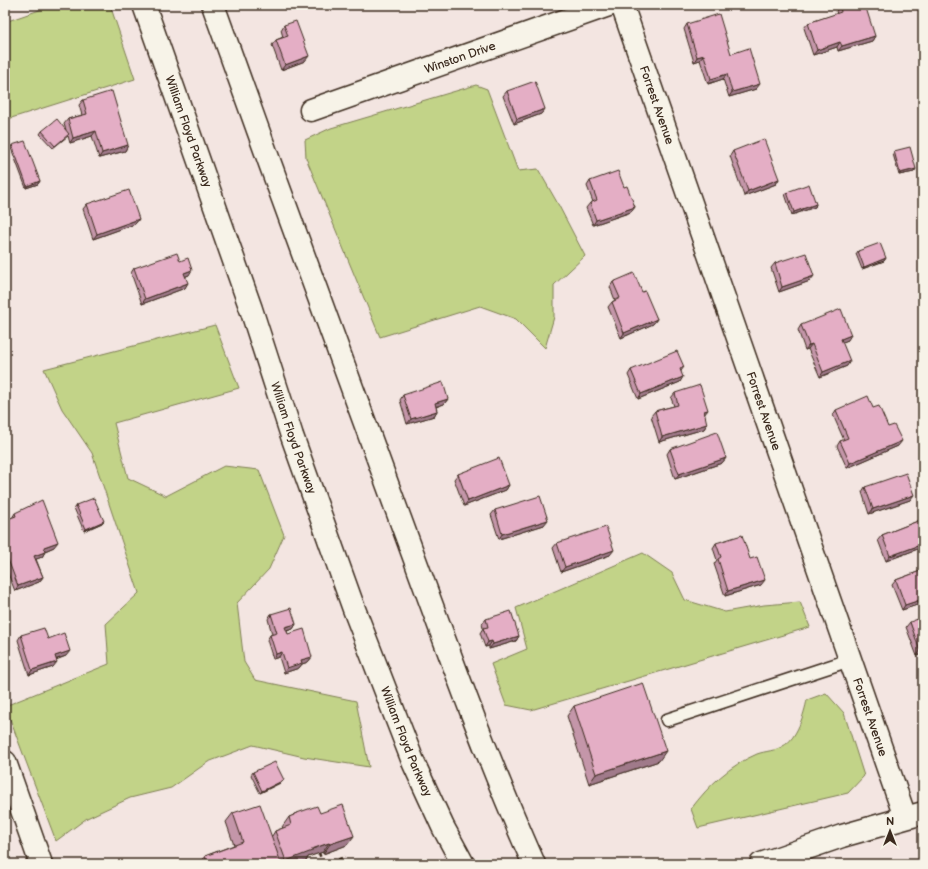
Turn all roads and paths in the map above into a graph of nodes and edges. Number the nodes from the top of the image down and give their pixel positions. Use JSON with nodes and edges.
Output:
{"nodes":[{"id":1,"x":144,"y":5,"type":"edge"},
{"id":2,"x":214,"y":5,"type":"edge"},
{"id":3,"x":609,"y":5,"type":"edge"},
{"id":4,"x":622,"y":5,"type":"edge"},
{"id":5,"x":311,"y":110,"type":"dead end"},
{"id":6,"x":850,"y":660,"type":"junction"},
{"id":7,"x":667,"y":720,"type":"dead end"},
{"id":8,"x":5,"y":762,"type":"edge"},
{"id":9,"x":914,"y":815,"type":"edge"},
{"id":10,"x":319,"y":853,"type":"edge"},
{"id":11,"x":345,"y":856,"type":"edge"},
{"id":12,"x":41,"y":864,"type":"edge"},
{"id":13,"x":324,"y":864,"type":"edge"},
{"id":14,"x":463,"y":864,"type":"edge"},
{"id":15,"x":534,"y":864,"type":"edge"},
{"id":16,"x":761,"y":864,"type":"edge"}],
"edges":[{"from":1,"to":14,"type":"main road","name":"William Floyd Parkway"},
{"from":2,"to":15,"type":"main road"},
{"from":3,"to":5,"type":"main road","name":"Winston Drive"},
{"from":4,"to":6,"type":"main road","name":"Forrest Avenue"},
{"from":6,"to":7,"type":"lane"},
{"from":6,"to":9,"type":"main road","name":"Forrest Avenue"},
{"from":8,"to":12,"type":"main road"},
{"from":9,"to":16,"type":"main road"},
{"from":10,"to":13,"type":"path"},
{"from":11,"to":13,"type":"path"}]}
